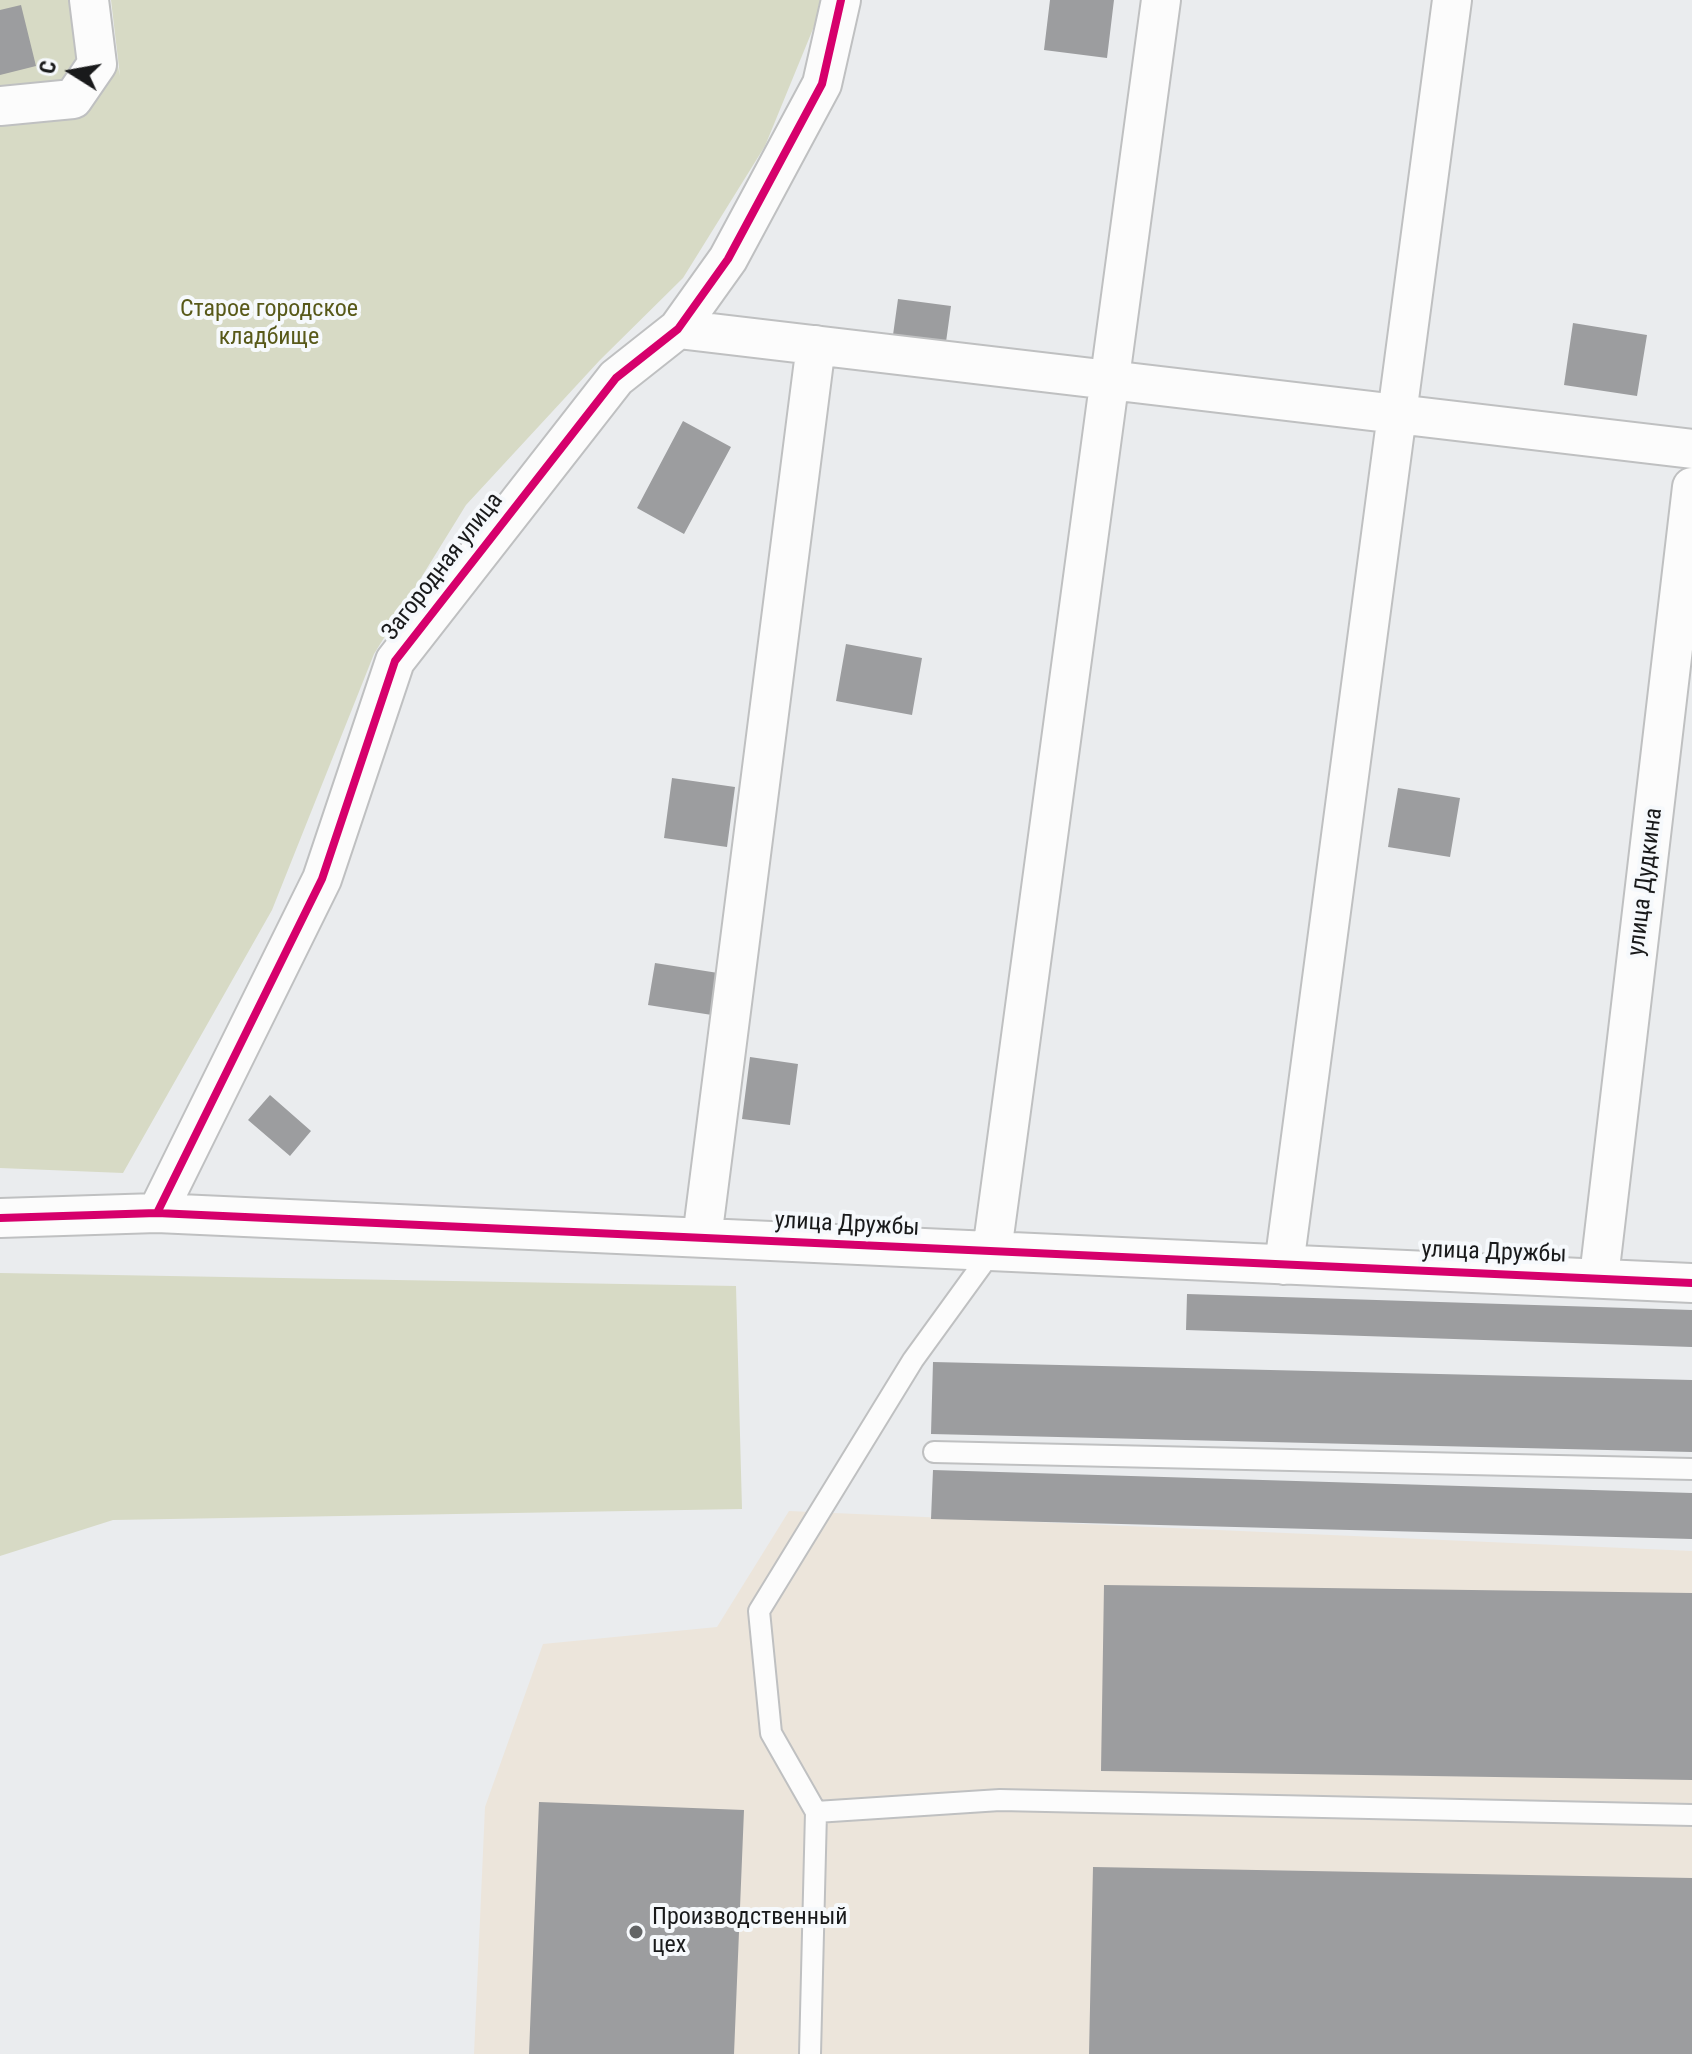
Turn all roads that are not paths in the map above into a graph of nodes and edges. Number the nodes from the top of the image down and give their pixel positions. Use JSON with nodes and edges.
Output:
{"nodes":[{"id":1,"x":89,"y":0,"type":"edge"},
{"id":2,"x":841,"y":0,"type":"edge"},
{"id":3,"x":1161,"y":0,"type":"edge"},
{"id":4,"x":1452,"y":0,"type":"edge"},
{"id":5,"x":0,"y":106,"type":"edge"},
{"id":6,"x":678,"y":329,"type":"junction"},
{"id":7,"x":816,"y":345,"type":"junction"},
{"id":8,"x":1109,"y":380,"type":"junction"},
{"id":9,"x":1397,"y":414,"type":"junction"},
{"id":10,"x":1692,"y":449,"type":"edge"},
{"id":11,"x":1692,"y":487,"type":"edge"},
{"id":12,"x":157,"y":1213,"type":"junction"},
{"id":13,"x":0,"y":1218,"type":"edge"},
{"id":14,"x":702,"y":1238,"type":"junction"},
{"id":15,"x":992,"y":1251,"type":"junction"},
{"id":16,"x":1284,"y":1265,"type":"junction"},
{"id":17,"x":1599,"y":1277,"type":"junction"},
{"id":18,"x":1692,"y":1283,"type":"edge"},
{"id":19,"x":934,"y":1452,"type":"dead end"},
{"id":20,"x":1692,"y":1469,"type":"edge"},
{"id":21,"x":816,"y":1812,"type":"junction"},
{"id":22,"x":1692,"y":1815,"type":"edge"},
{"id":23,"x":810,"y":2054,"type":"edge"}],
"edges":[{"from":1,"to":5,"type":"street"},
{"from":2,"to":6,"type":"street","name":"Загородная улица"},
{"from":3,"to":8,"type":"street"},
{"from":4,"to":9,"type":"street"},
{"from":6,"to":7,"type":"street"},
{"from":6,"to":12,"type":"street","name":"Загородная улица"},
{"from":7,"to":8,"type":"street"},
{"from":7,"to":14,"type":"street"},
{"from":8,"to":9,"type":"street"},
{"from":8,"to":15,"type":"street"},
{"from":9,"to":10,"type":"street"},
{"from":9,"to":16,"type":"street"},
{"from":11,"to":17,"type":"street","name":"улица Дудкина"},
{"from":12,"to":13,"type":"street","name":"улица Дружбы"},
{"from":12,"to":14,"type":"street","name":"улица Дружбы"},
{"from":14,"to":15,"type":"street","name":"улица Дружбы"},
{"from":15,"to":16,"type":"street","name":"улица Дружбы"},
{"from":15,"to":21,"type":"lane"},
{"from":16,"to":17,"type":"street","name":"улица Дружбы"},
{"from":17,"to":18,"type":"street","name":"улица Дружбы"},
{"from":19,"to":20,"type":"lane"},
{"from":21,"to":22,"type":"lane"},
{"from":21,"to":23,"type":"lane"}]}
